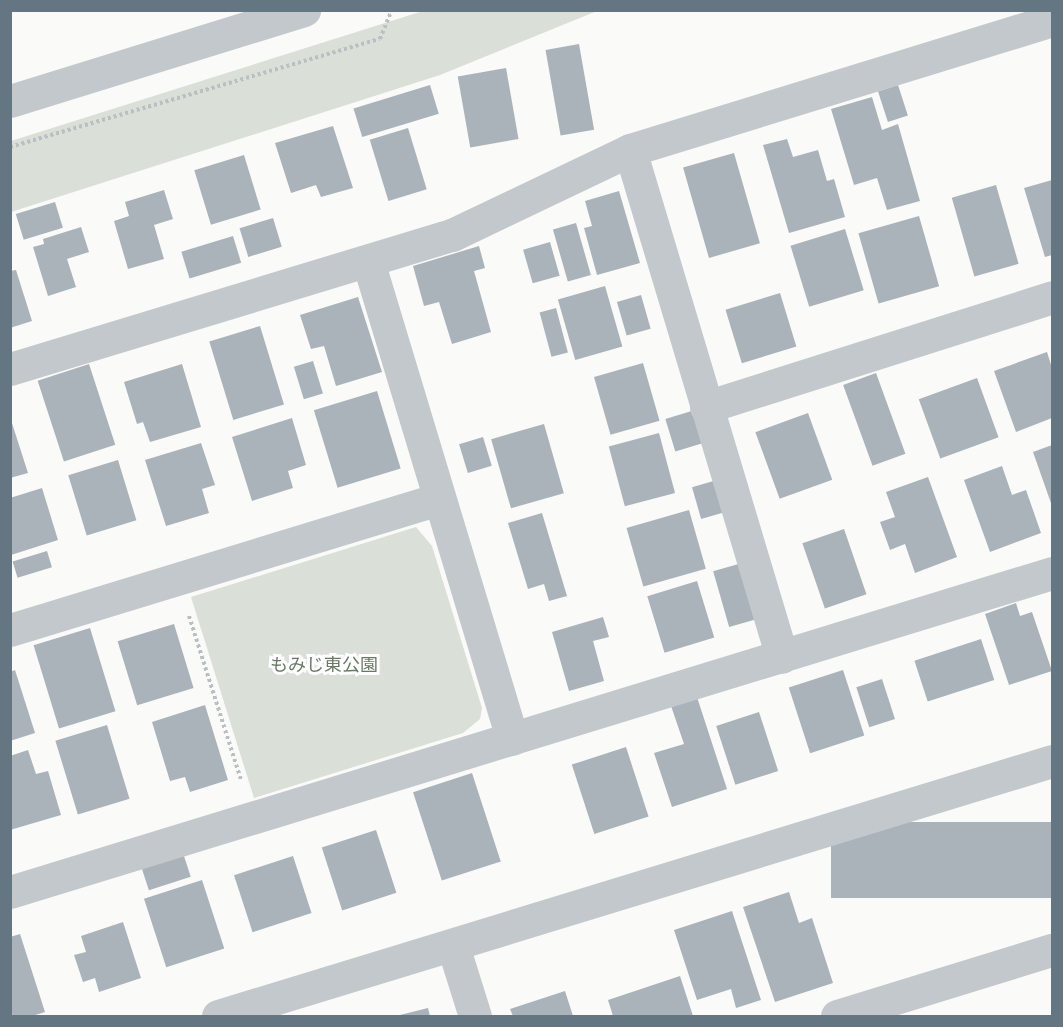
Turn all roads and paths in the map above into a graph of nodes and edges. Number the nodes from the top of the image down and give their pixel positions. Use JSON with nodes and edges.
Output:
{"nodes":[{"id":1,"x":304,"y":10,"type":"edge"},
{"id":2,"x":392,"y":10,"type":"edge"},
{"id":3,"x":1053,"y":20,"type":"edge"},
{"id":4,"x":10,"y":101,"type":"edge"},
{"id":5,"x":10,"y":147,"type":"edge"},
{"id":6,"x":630,"y":150,"type":"junction"},
{"id":7,"x":368,"y":261,"type":"junction"},
{"id":8,"x":1053,"y":297,"type":"edge"},
{"id":9,"x":10,"y":369,"type":"edge"},
{"id":10,"x":706,"y":407,"type":"junction"},
{"id":11,"x":439,"y":499,"type":"junction"},
{"id":12,"x":1053,"y":573,"type":"edge"},
{"id":13,"x":178,"y":579,"type":"junction"},
{"id":14,"x":10,"y":630,"type":"edge"},
{"id":15,"x":782,"y":657,"type":"junction"},
{"id":16,"x":512,"y":739,"type":"junction"},
{"id":17,"x":1053,"y":761,"type":"edge"},
{"id":18,"x":253,"y":818,"type":"junction"},
{"id":19,"x":10,"y":892,"type":"edge"},
{"id":20,"x":453,"y":946,"type":"junction"},
{"id":21,"x":1053,"y":950,"type":"edge"},
{"id":22,"x":218,"y":1017,"type":"edge"},
{"id":23,"x":474,"y":1017,"type":"edge"},
{"id":24,"x":837,"y":1017,"type":"edge"}],
"edges":[{"from":1,"to":4,"type":"street"},
{"from":2,"to":5,"type":"path"},
{"from":3,"to":6,"type":"street"},
{"from":6,"to":7,"type":"street"},
{"from":6,"to":10,"type":"street"},
{"from":7,"to":9,"type":"street"},
{"from":7,"to":11,"type":"street"},
{"from":8,"to":10,"type":"street"},
{"from":10,"to":15,"type":"street"},
{"from":11,"to":13,"type":"street"},
{"from":11,"to":16,"type":"street"},
{"from":12,"to":15,"type":"street"},
{"from":13,"to":14,"type":"street"},
{"from":13,"to":18,"type":"path"},
{"from":15,"to":16,"type":"street"},
{"from":16,"to":18,"type":"street"},
{"from":17,"to":20,"type":"street"},
{"from":18,"to":19,"type":"street"},
{"from":20,"to":22,"type":"street"},
{"from":20,"to":23,"type":"street"},
{"from":21,"to":24,"type":"street"}]}
